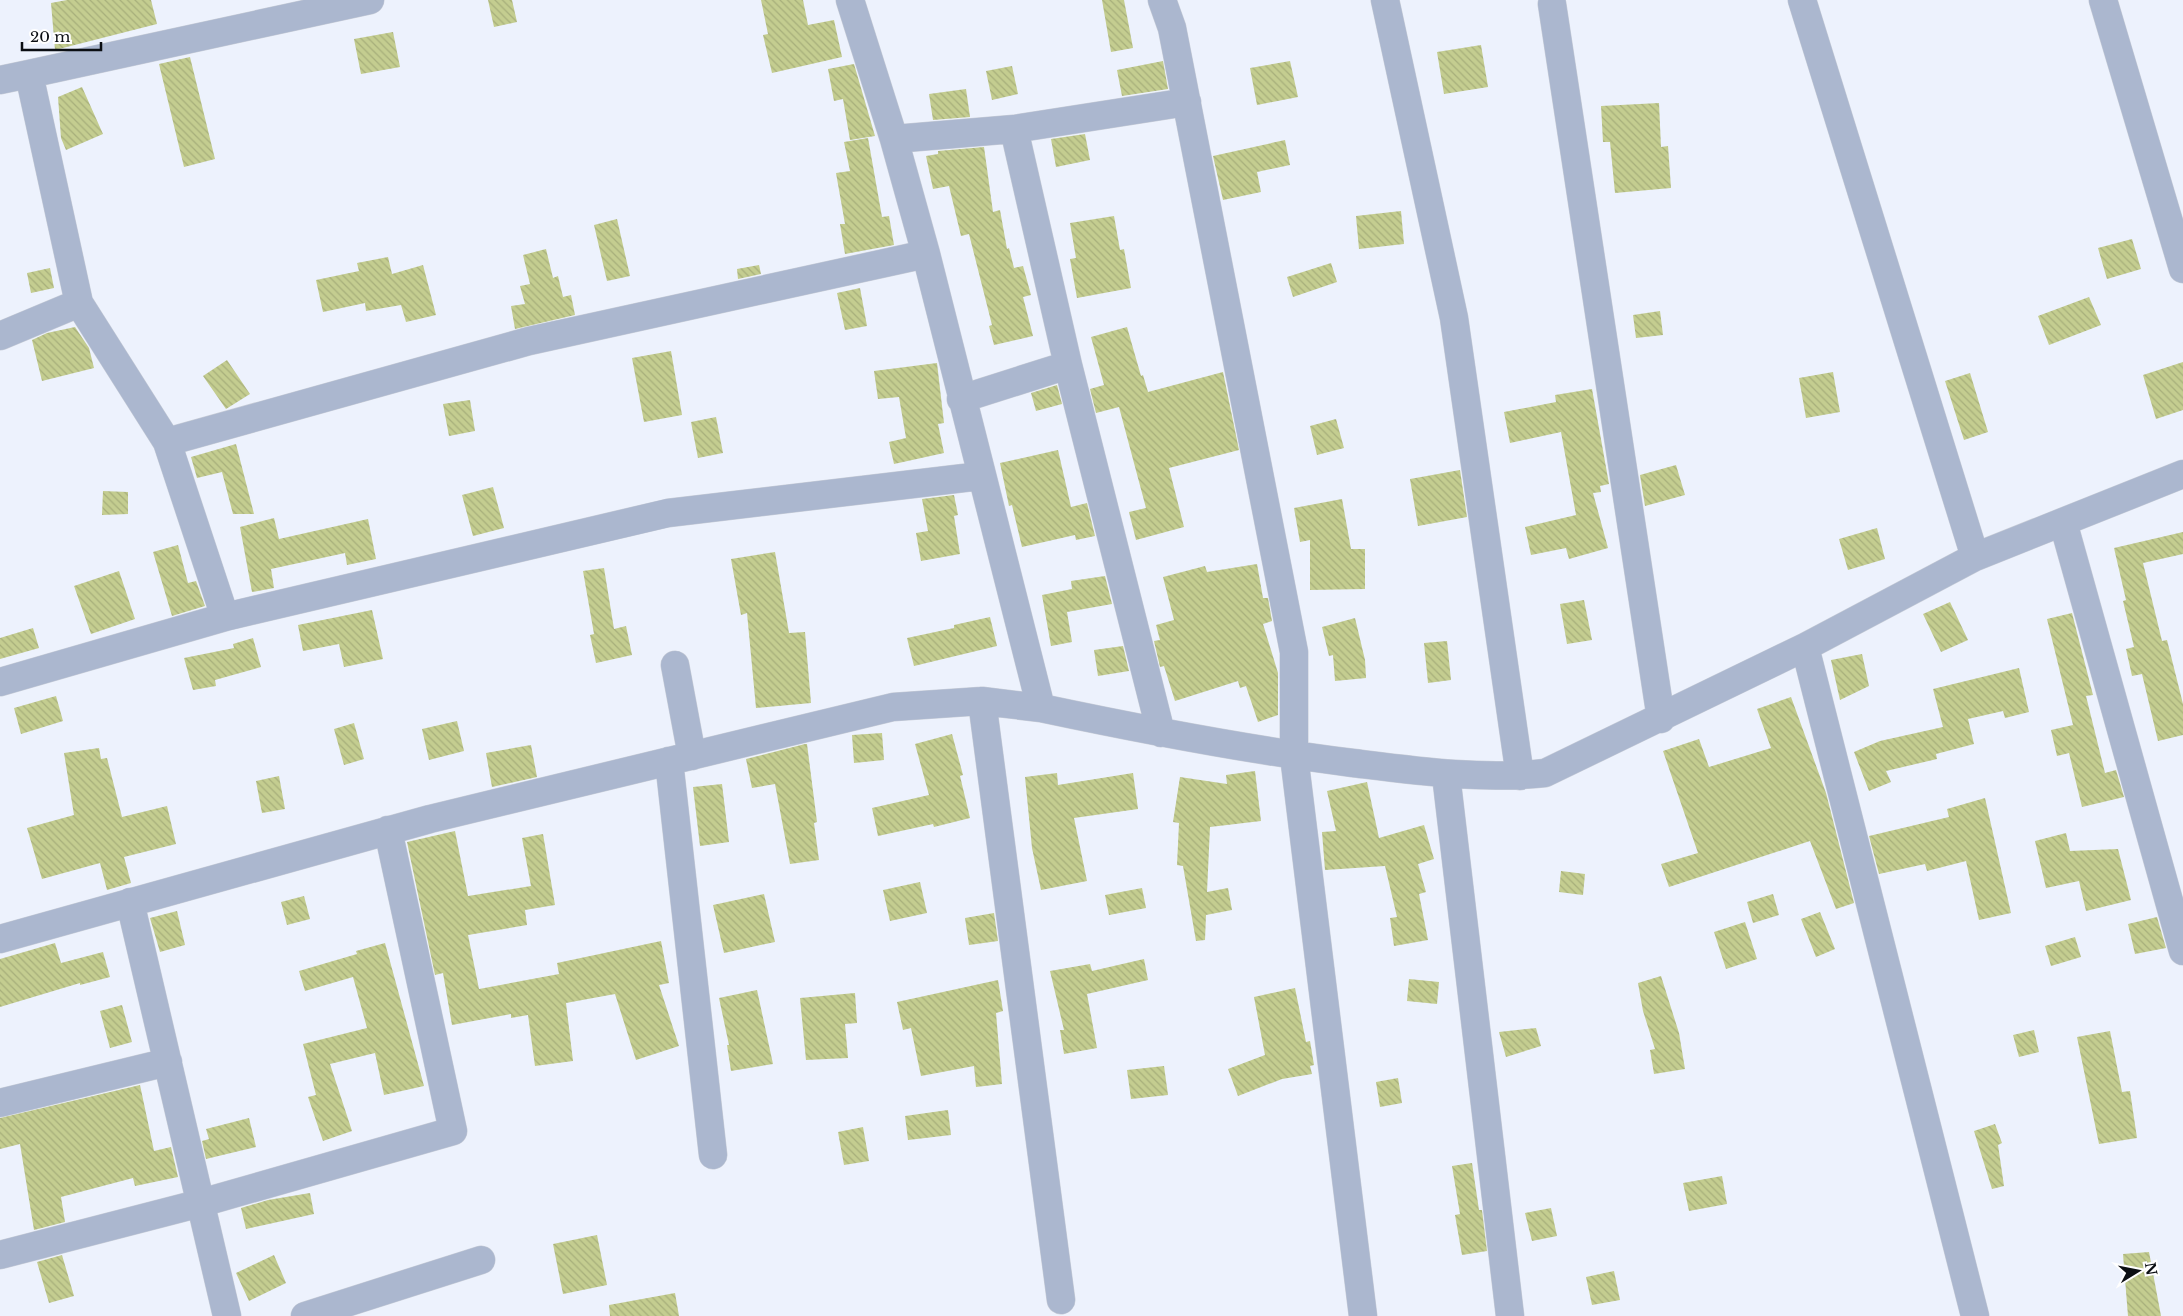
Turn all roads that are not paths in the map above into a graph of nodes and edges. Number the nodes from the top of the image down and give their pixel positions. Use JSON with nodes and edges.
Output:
{"nodes":[{"id":1,"x":370,"y":0,"type":"edge"},
{"id":2,"x":850,"y":0,"type":"edge"},
{"id":3,"x":1162,"y":0,"type":"edge"},
{"id":4,"x":1385,"y":0,"type":"edge"},
{"id":5,"x":1802,"y":0,"type":"edge"},
{"id":6,"x":2103,"y":0,"type":"edge"},
{"id":7,"x":1552,"y":4,"type":"dead end"},
{"id":8,"x":30,"y":74,"type":"junction"},
{"id":9,"x":0,"y":80,"type":"edge"},
{"id":10,"x":1187,"y":102,"type":"junction"},
{"id":11,"x":1014,"y":130,"type":"junction"},
{"id":12,"x":894,"y":139,"type":"junction"},
{"id":13,"x":926,"y":254,"type":"junction"},
{"id":14,"x":2183,"y":269,"type":"edge"},
{"id":15,"x":79,"y":303,"type":"junction"},
{"id":16,"x":0,"y":336,"type":"edge"},
{"id":17,"x":1068,"y":365,"type":"junction"},
{"id":18,"x":961,"y":399,"type":"junction"},
{"id":19,"x":167,"y":442,"type":"junction"},
{"id":20,"x":2183,"y":474,"type":"edge"},
{"id":21,"x":981,"y":476,"type":"junction"},
{"id":22,"x":2062,"y":522,"type":"junction"},
{"id":23,"x":1976,"y":557,"type":"junction"},
{"id":24,"x":225,"y":618,"type":"junction"},
{"id":25,"x":1805,"y":647,"type":"junction"},
{"id":26,"x":675,"y":665,"type":"dead end"},
{"id":27,"x":0,"y":682,"type":"edge"},
{"id":28,"x":982,"y":701,"type":"junction"},
{"id":29,"x":1041,"y":708,"type":"junction"},
{"id":30,"x":1661,"y":719,"type":"junction"},
{"id":31,"x":1161,"y":733,"type":"junction"},
{"id":32,"x":1294,"y":756,"type":"junction"},
{"id":33,"x":681,"y":758,"type":"junction"},
{"id":34,"x":1446,"y":775,"type":"junction"},
{"id":35,"x":1520,"y":776,"type":"junction"},
{"id":36,"x":388,"y":830,"type":"junction"},
{"id":37,"x":130,"y":902,"type":"junction"},
{"id":38,"x":0,"y":939,"type":"edge"},
{"id":39,"x":2183,"y":951,"type":"edge"},
{"id":40,"x":168,"y":1062,"type":"junction"},
{"id":41,"x":0,"y":1103,"type":"edge"},
{"id":42,"x":713,"y":1155,"type":"dead end"},
{"id":43,"x":201,"y":1203,"type":"junction"},
{"id":44,"x":0,"y":1255,"type":"edge"},
{"id":45,"x":481,"y":1260,"type":"dead end"},
{"id":46,"x":1061,"y":1300,"type":"dead end"},
{"id":47,"x":227,"y":1316,"type":"edge"},
{"id":48,"x":305,"y":1316,"type":"edge"},
{"id":49,"x":1363,"y":1316,"type":"edge"},
{"id":50,"x":1510,"y":1316,"type":"edge"},
{"id":51,"x":1975,"y":1316,"type":"edge"}],
"edges":[{"from":1,"to":8,"type":"street"},
{"from":2,"to":12,"type":"street"},
{"from":3,"to":10,"type":"street"},
{"from":4,"to":35,"type":"street"},
{"from":5,"to":23,"type":"street"},
{"from":6,"to":14,"type":"street"},
{"from":7,"to":30,"type":"street"},
{"from":8,"to":9,"type":"street"},
{"from":8,"to":15,"type":"street"},
{"from":10,"to":11,"type":"street"},
{"from":10,"to":32,"type":"street"},
{"from":11,"to":12,"type":"street"},
{"from":11,"to":17,"type":"street"},
{"from":12,"to":13,"type":"street"},
{"from":13,"to":18,"type":"street"},
{"from":13,"to":19,"type":"street"},
{"from":15,"to":16,"type":"street"},
{"from":15,"to":19,"type":"street"},
{"from":17,"to":18,"type":"street"},
{"from":17,"to":31,"type":"street"},
{"from":18,"to":21,"type":"street"},
{"from":19,"to":24,"type":"street"},
{"from":20,"to":22,"type":"street"},
{"from":21,"to":24,"type":"street"},
{"from":21,"to":29,"type":"street"},
{"from":22,"to":23,"type":"street"},
{"from":22,"to":39,"type":"street"},
{"from":23,"to":25,"type":"street"},
{"from":24,"to":27,"type":"street"},
{"from":25,"to":30,"type":"street"},
{"from":25,"to":51,"type":"street"},
{"from":26,"to":33,"type":"street"},
{"from":28,"to":29,"type":"street"},
{"from":28,"to":33,"type":"street"},
{"from":28,"to":46,"type":"street"},
{"from":29,"to":31,"type":"street"},
{"from":30,"to":35,"type":"street"},
{"from":31,"to":32,"type":"street"},
{"from":32,"to":34,"type":"street"},
{"from":32,"to":49,"type":"street"},
{"from":33,"to":36,"type":"street"},
{"from":33,"to":42,"type":"street"},
{"from":34,"to":35,"type":"street"},
{"from":34,"to":50,"type":"street"},
{"from":36,"to":37,"type":"street"},
{"from":36,"to":43,"type":"street"},
{"from":37,"to":38,"type":"street"},
{"from":37,"to":40,"type":"street"},
{"from":40,"to":41,"type":"street"},
{"from":40,"to":43,"type":"street"},
{"from":43,"to":44,"type":"street"},
{"from":43,"to":47,"type":"street"},
{"from":45,"to":48,"type":"street"}]}
